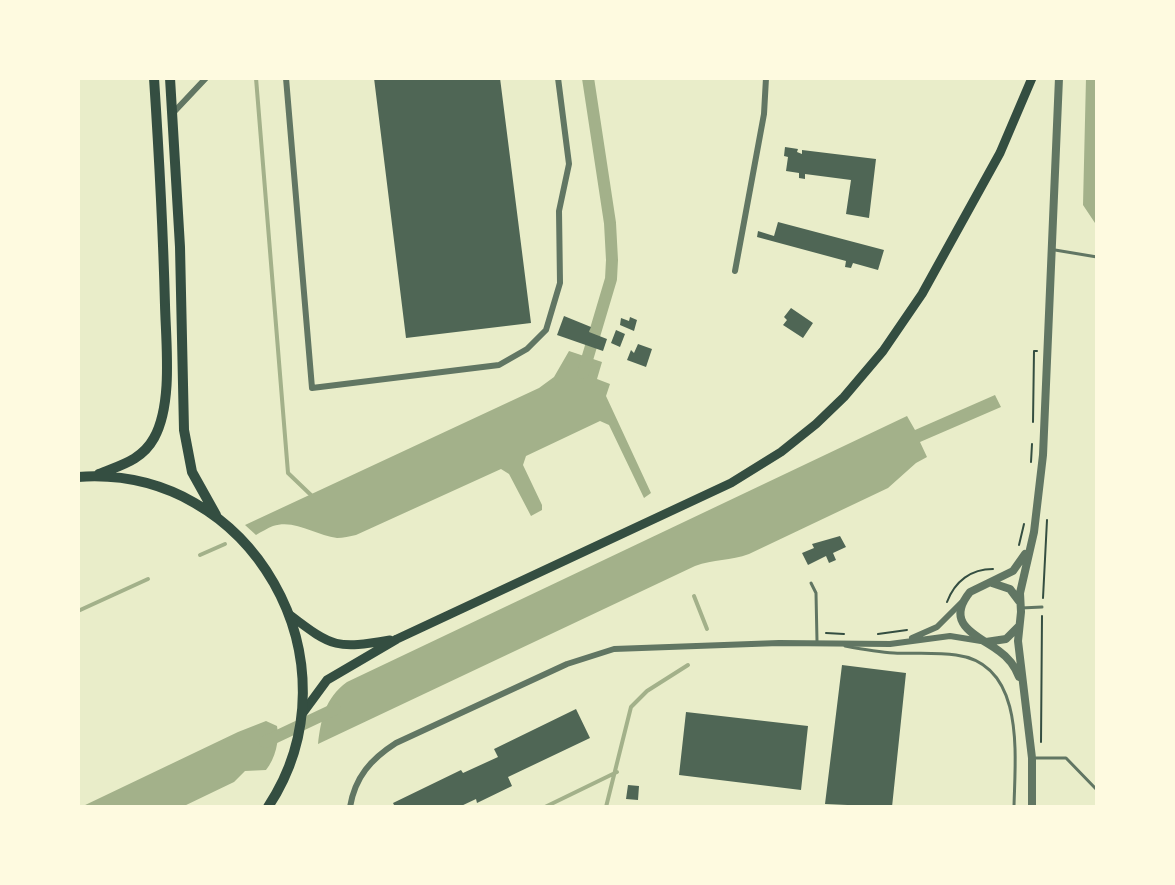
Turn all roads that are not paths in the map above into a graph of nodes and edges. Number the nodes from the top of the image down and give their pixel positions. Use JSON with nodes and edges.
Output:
{"nodes":[{"id":1,"x":154,"y":78,"type":"edge"},
{"id":2,"x":170,"y":78,"type":"edge"},
{"id":3,"x":206,"y":78,"type":"edge"},
{"id":4,"x":286,"y":78,"type":"edge"},
{"id":5,"x":558,"y":78,"type":"edge"},
{"id":6,"x":766,"y":78,"type":"edge"},
{"id":7,"x":1032,"y":78,"type":"edge"},
{"id":8,"x":1059,"y":78,"type":"edge"},
{"id":9,"x":173,"y":113,"type":"junction"},
{"id":10,"x":1052,"y":249,"type":"junction"},
{"id":11,"x":1097,"y":257,"type":"edge"},
{"id":12,"x":735,"y":271,"type":"dead end"},
{"id":13,"x":93,"y":476,"type":"junction"},
{"id":14,"x":78,"y":477,"type":"edge"},
{"id":15,"x":219,"y":520,"type":"junction"},
{"id":16,"x":1034,"y":532,"type":"junction"},
{"id":17,"x":811,"y":583,"type":"dead end"},
{"id":18,"x":983,"y":584,"type":"junction"},
{"id":19,"x":966,"y":597,"type":"junction"},
{"id":20,"x":1021,"y":606,"type":"junction"},
{"id":21,"x":1042,"y":607,"type":"road end"},
{"id":22,"x":290,"y":615,"type":"junction"},
{"id":23,"x":1020,"y":622,"type":"junction"},
{"id":24,"x":397,"y":639,"type":"junction"},
{"id":25,"x":985,"y":642,"type":"junction"},
{"id":26,"x":821,"y":644,"type":"junction"},
{"id":27,"x":890,"y":644,"type":"junction"},
{"id":28,"x":1026,"y":697,"type":"junction"},
{"id":29,"x":302,"y":714,"type":"junction"},
{"id":30,"x":1036,"y":758,"type":"junction"},
{"id":31,"x":1097,"y":790,"type":"edge"},
{"id":32,"x":268,"y":807,"type":"edge"},
{"id":33,"x":350,"y":807,"type":"edge"},
{"id":34,"x":1014,"y":807,"type":"edge"},
{"id":35,"x":1032,"y":807,"type":"edge"}],
"edges":[{"from":1,"to":13,"type":"main road"},
{"from":2,"to":9,"type":"main road"},
{"from":3,"to":9,"type":"street"},
{"from":4,"to":5,"type":"street"},
{"from":6,"to":12,"type":"street"},
{"from":7,"to":24,"type":"main road"},
{"from":8,"to":10,"type":"street"},
{"from":9,"to":15,"type":"main road"},
{"from":10,"to":11,"type":"lane"},
{"from":10,"to":16,"type":"street"},
{"from":13,"to":14,"type":"main road"},
{"from":13,"to":15,"type":"main road"},
{"from":15,"to":22,"type":"main road"},
{"from":16,"to":18,"type":"street"},
{"from":16,"to":20,"type":"street"},
{"from":17,"to":26,"type":"lane"},
{"from":18,"to":19,"type":"street"},
{"from":18,"to":20,"type":"street"},
{"from":19,"to":25,"type":"street"},
{"from":19,"to":27,"type":"street"},
{"from":20,"to":21,"type":"lane"},
{"from":20,"to":23,"type":"street"},
{"from":22,"to":24,"type":"main road"},
{"from":22,"to":29,"type":"main road"},
{"from":23,"to":25,"type":"street"},
{"from":23,"to":28,"type":"street"},
{"from":24,"to":29,"type":"main road"},
{"from":25,"to":27,"type":"street"},
{"from":25,"to":28,"type":"street"},
{"from":26,"to":27,"type":"street"},
{"from":26,"to":33,"type":"street"},
{"from":26,"to":34,"type":"lane"},
{"from":28,"to":30,"type":"street"},
{"from":29,"to":32,"type":"main road"},
{"from":30,"to":31,"type":"lane"},
{"from":30,"to":35,"type":"street"}]}
